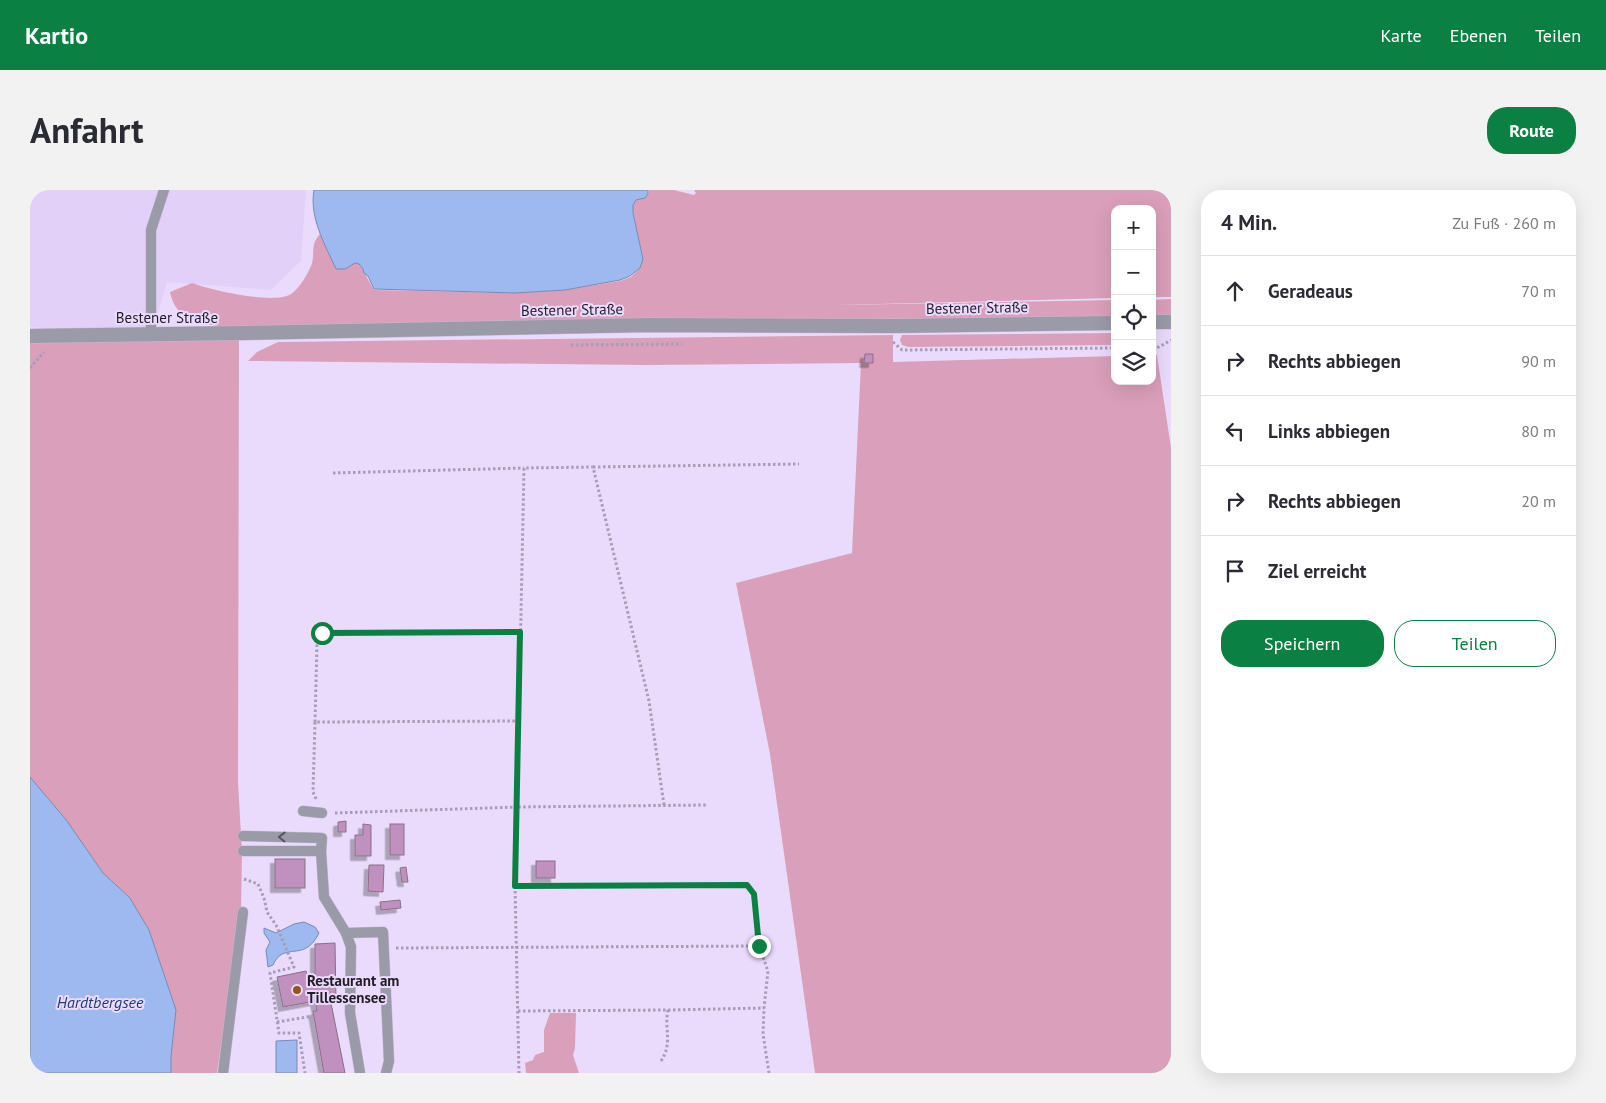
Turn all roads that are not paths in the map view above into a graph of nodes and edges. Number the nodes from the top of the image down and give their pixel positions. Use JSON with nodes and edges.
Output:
{"nodes":[{"id":1,"x":164,"y":190,"type":"edge"},
{"id":2,"x":1111,"y":322,"type":"edge"},
{"id":3,"x":1156,"y":322,"type":"edge"},
{"id":4,"x":1171,"y":322,"type":"edge"},
{"id":5,"x":151,"y":334,"type":"junction"},
{"id":6,"x":30,"y":336,"type":"edge"},
{"id":7,"x":303,"y":811,"type":"dead end"},
{"id":8,"x":322,"y":813,"type":"road end"},
{"id":9,"x":243,"y":836,"type":"dead end"},
{"id":10,"x":243,"y":851,"type":"dead end"},
{"id":11,"x":321,"y":851,"type":"junction"},
{"id":12,"x":243,"y":912,"type":"dead end"},
{"id":13,"x":346,"y":933,"type":"junction"},
{"id":14,"x":223,"y":1073,"type":"edge"},
{"id":15,"x":360,"y":1073,"type":"edge"},
{"id":16,"x":386,"y":1073,"type":"edge"}],
"edges":[{"from":1,"to":5,"type":"lane"},
{"from":2,"to":5,"type":"street","name":"Bestener Straße"},
{"from":3,"to":4,"type":"street"},
{"from":5,"to":6,"type":"street","name":"Bestener Straße"},
{"from":7,"to":8,"type":"lane"},
{"from":11,"to":9,"type":"lane","one_way":true},
{"from":10,"to":11,"type":"lane"},
{"from":11,"to":13,"type":"lane"},
{"from":12,"to":14,"type":"lane"},
{"from":13,"to":15,"type":"lane"},
{"from":13,"to":16,"type":"lane"}]}
